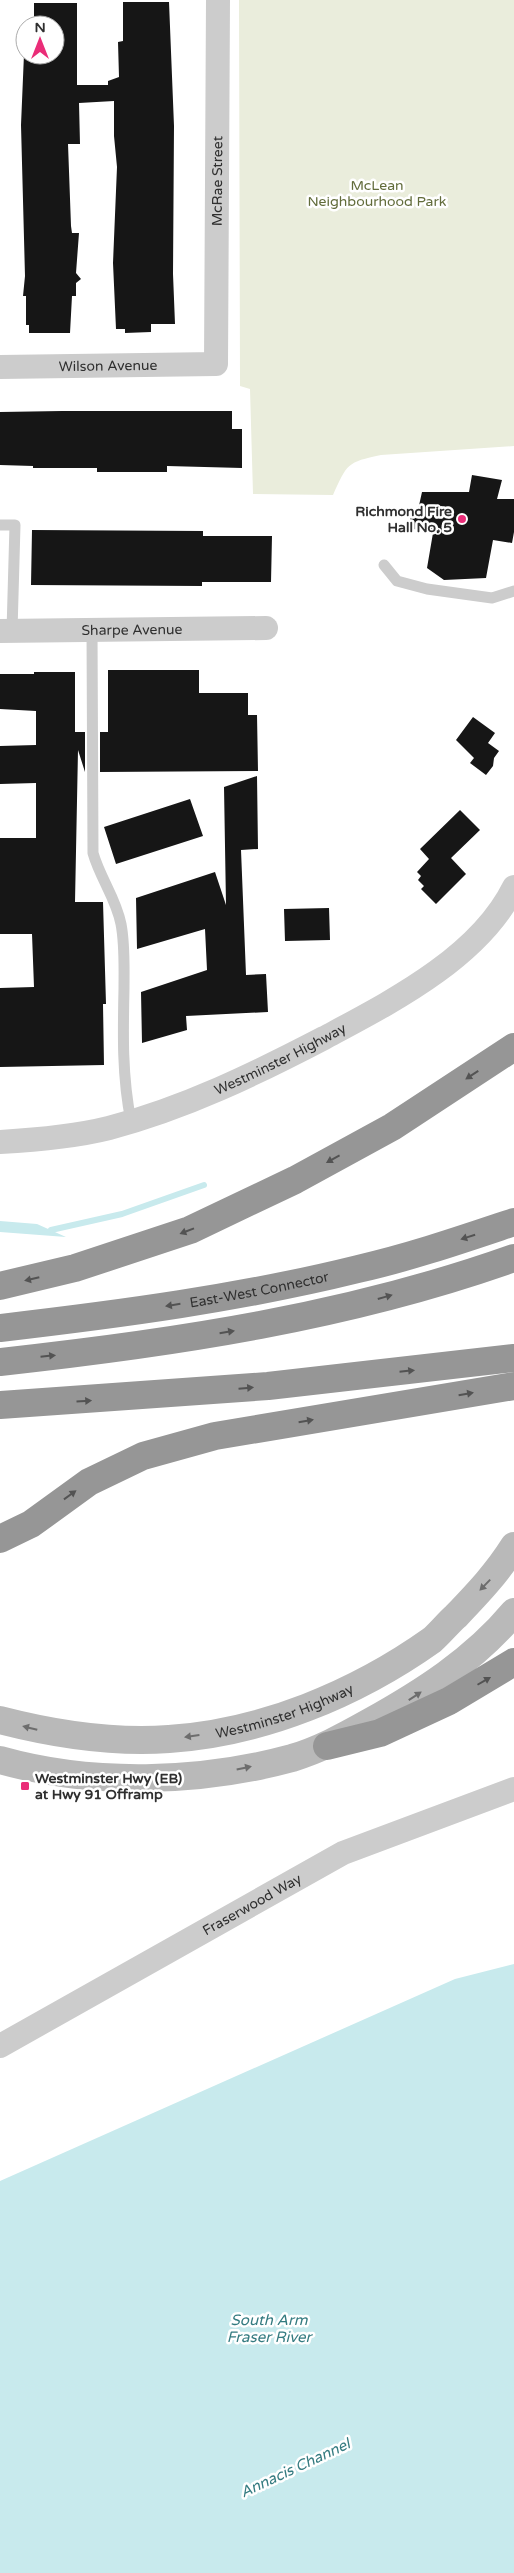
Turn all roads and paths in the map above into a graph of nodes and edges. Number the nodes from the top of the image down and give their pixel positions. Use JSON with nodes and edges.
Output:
{"nodes":[{"id":1,"x":218,"y":0,"type":"edge"},
{"id":2,"x":216,"y":364,"type":"joint"},
{"id":3,"x":0,"y":367,"type":"edge"},
{"id":4,"x":0,"y":525,"type":"edge"},
{"id":5,"x":384,"y":565,"type":"dead end"},
{"id":6,"x":514,"y":591,"type":"edge"},
{"id":7,"x":266,"y":628,"type":"dead end"},
{"id":8,"x":92,"y":630,"type":"junction"},
{"id":9,"x":6,"y":631,"type":"edge"},
{"id":10,"x":514,"y":888,"type":"edge"},
{"id":11,"x":513,"y":1047,"type":"edge"},
{"id":12,"x":130,"y":1121,"type":"junction"},
{"id":13,"x":0,"y":1142,"type":"edge"},
{"id":14,"x":514,"y":1222,"type":"edge"},
{"id":15,"x":514,"y":1258,"type":"edge"},
{"id":16,"x":0,"y":1286,"type":"edge"},
{"id":17,"x":0,"y":1328,"type":"edge"},
{"id":18,"x":514,"y":1358,"type":"edge"},
{"id":19,"x":0,"y":1362,"type":"edge"},
{"id":20,"x":514,"y":1386,"type":"edge"},
{"id":21,"x":0,"y":1405,"type":"edge"},
{"id":22,"x":31,"y":1524,"type":"junction"},
{"id":23,"x":0,"y":1539,"type":"edge"},
{"id":24,"x":514,"y":1546,"type":"edge"},
{"id":25,"x":0,"y":1558,"type":"edge"},
{"id":26,"x":514,"y":1612,"type":"edge"},
{"id":27,"x":514,"y":1662,"type":"edge"},
{"id":28,"x":0,"y":1720,"type":"edge"},
{"id":29,"x":327,"y":1746,"type":"junction"},
{"id":30,"x":0,"y":1760,"type":"edge"},
{"id":31,"x":514,"y":1789,"type":"edge"},
{"id":32,"x":0,"y":2046,"type":"edge"}],
"edges":[{"from":1,"to":2,"type":"street","name":"McRae Street"},
{"from":2,"to":3,"type":"street","name":"Wilson Avenue"},
{"from":4,"to":9,"type":"lane"},
{"from":5,"to":6,"type":"lane"},
{"from":7,"to":8,"type":"street","name":"Sharpe Avenue"},
{"from":8,"to":9,"type":"street","name":"Sharpe Avenue"},
{"from":8,"to":12,"type":"lane"},
{"from":10,"to":12,"type":"street","name":"Westminster Highway"},
{"from":11,"to":16,"type":"highway","one_way":true},
{"from":12,"to":13,"type":"street","name":"Westminster Highway"},
{"from":14,"to":17,"type":"highway","name":"East-West Connector","one_way":true},
{"from":19,"to":15,"type":"highway","one_way":true},
{"from":21,"to":18,"type":"highway","one_way":true},
{"from":22,"to":20,"type":"highway","one_way":true},
{"from":22,"to":23,"type":"highway"},
{"from":22,"to":25,"type":"highway"},
{"from":24,"to":28,"type":"main road","name":"Westminster Highway","one_way":true},
{"from":29,"to":26,"type":"main road","one_way":true},
{"from":29,"to":27,"type":"highway","one_way":true},
{"from":30,"to":29,"type":"main road","one_way":true},
{"from":31,"to":32,"type":"street","name":"Fraserwood Way"}]}
